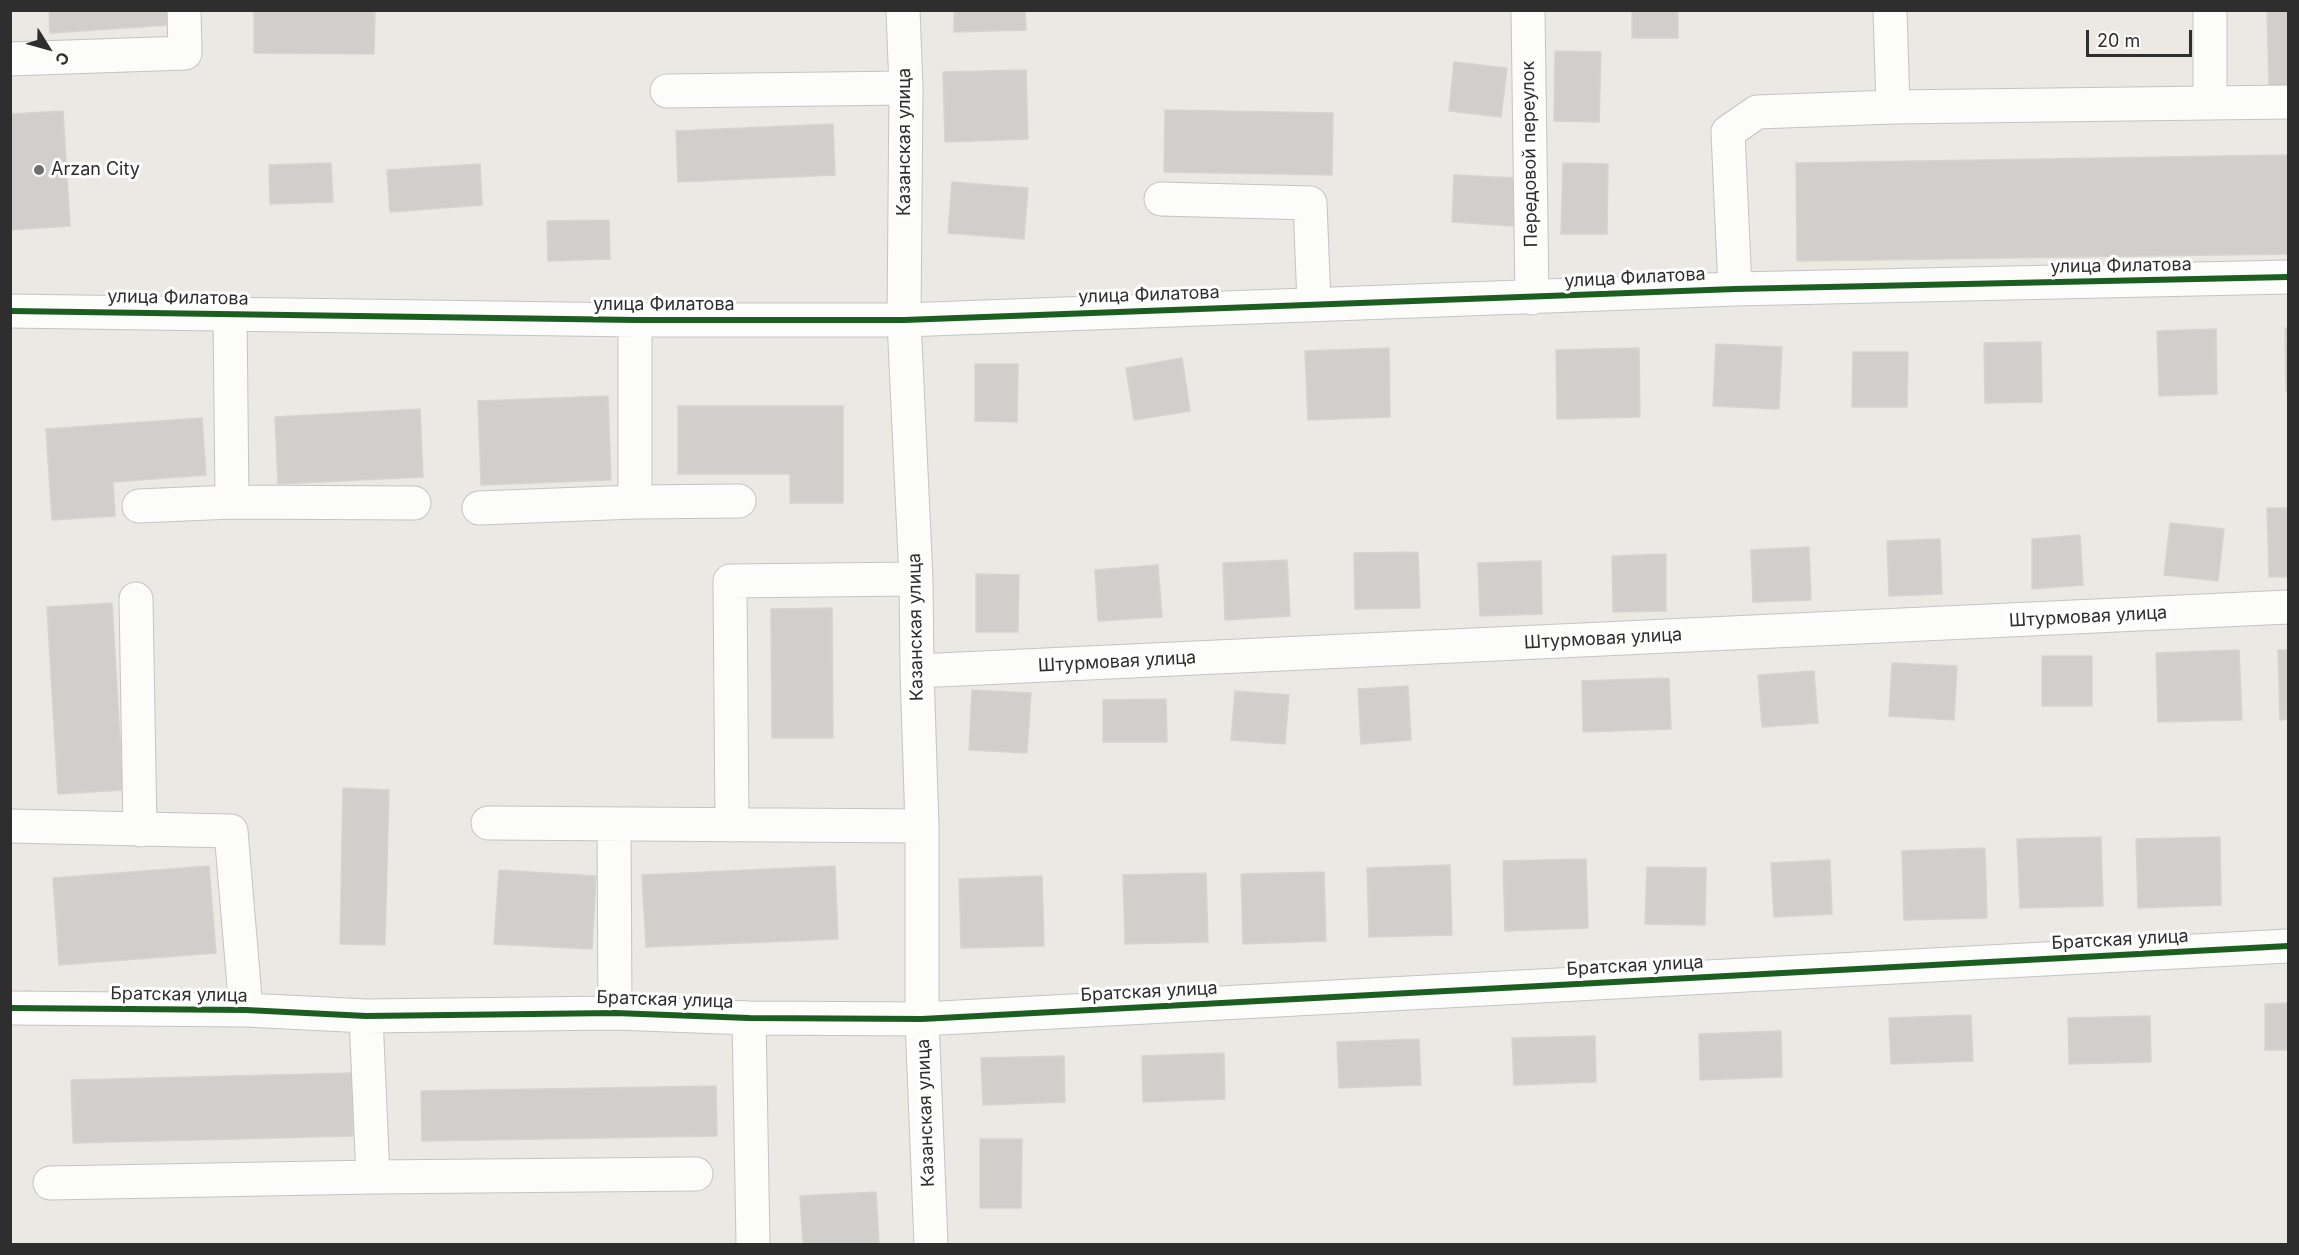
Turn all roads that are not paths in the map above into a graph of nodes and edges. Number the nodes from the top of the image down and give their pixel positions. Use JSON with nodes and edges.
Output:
{"nodes":[{"id":1,"x":183,"y":10,"type":"edge"},
{"id":2,"x":903,"y":10,"type":"edge"},
{"id":3,"x":1528,"y":10,"type":"edge"},
{"id":4,"x":1890,"y":10,"type":"edge"},
{"id":5,"x":2210,"y":10,"type":"edge"},
{"id":6,"x":10,"y":59,"type":"edge"},
{"id":7,"x":906,"y":88,"type":"junction"},
{"id":8,"x":667,"y":91,"type":"dead end"},
{"id":9,"x":2289,"y":102,"type":"edge"},
{"id":10,"x":2210,"y":103,"type":"junction"},
{"id":11,"x":1893,"y":107,"type":"junction"},
{"id":12,"x":1161,"y":199,"type":"dead end"},
{"id":13,"x":2289,"y":277,"type":"edge"},
{"id":14,"x":1735,"y":289,"type":"junction"},
{"id":15,"x":1532,"y":298,"type":"junction"},
{"id":16,"x":1314,"y":303,"type":"junction"},
{"id":17,"x":10,"y":311,"type":"edge"},
{"id":18,"x":230,"y":313,"type":"junction"},
{"id":19,"x":635,"y":320,"type":"junction"},
{"id":20,"x":904,"y":320,"type":"junction"},
{"id":21,"x":739,"y":501,"type":"dead end"},
{"id":22,"x":232,"y":502,"type":"junction"},
{"id":23,"x":635,"y":502,"type":"junction"},
{"id":24,"x":414,"y":503,"type":"dead end"},
{"id":25,"x":139,"y":506,"type":"dead end"},
{"id":26,"x":479,"y":508,"type":"dead end"},
{"id":27,"x":916,"y":579,"type":"junction"},
{"id":28,"x":136,"y":600,"type":"dead end"},
{"id":29,"x":2289,"y":608,"type":"edge"},
{"id":30,"x":917,"y":671,"type":"junction"},
{"id":31,"x":488,"y":823,"type":"dead end"},
{"id":32,"x":614,"y":824,"type":"junction"},
{"id":33,"x":732,"y":825,"type":"junction"},
{"id":34,"x":10,"y":826,"type":"edge"},
{"id":35,"x":922,"y":826,"type":"junction"},
{"id":36,"x":140,"y":830,"type":"junction"},
{"id":37,"x":2289,"y":946,"type":"edge"},
{"id":38,"x":10,"y":1008,"type":"edge"},
{"id":39,"x":246,"y":1010,"type":"junction"},
{"id":40,"x":615,"y":1013,"type":"junction"},
{"id":41,"x":366,"y":1016,"type":"junction"},
{"id":42,"x":749,"y":1018,"type":"junction"},
{"id":43,"x":922,"y":1019,"type":"junction"},
{"id":44,"x":696,"y":1173,"type":"dead end"},
{"id":45,"x":373,"y":1177,"type":"junction"},
{"id":46,"x":50,"y":1183,"type":"dead end"},
{"id":47,"x":753,"y":1245,"type":"edge"},
{"id":48,"x":932,"y":1245,"type":"edge"}],
"edges":[{"from":1,"to":6,"type":"street"},
{"from":2,"to":7,"type":"street","name":"Казанская улица"},
{"from":3,"to":15,"type":"street","name":"Передовой переулок"},
{"from":4,"to":11,"type":"street"},
{"from":5,"to":10,"type":"street"},
{"from":7,"to":8,"type":"street"},
{"from":7,"to":20,"type":"street","name":"Казанская улица"},
{"from":9,"to":10,"type":"street"},
{"from":10,"to":11,"type":"street"},
{"from":11,"to":14,"type":"street"},
{"from":12,"to":16,"type":"street"},
{"from":13,"to":14,"type":"street","name":"улица Филатова"},
{"from":14,"to":15,"type":"street","name":"улица Филатова"},
{"from":15,"to":16,"type":"street","name":"улица Филатова"},
{"from":16,"to":20,"type":"street","name":"улица Филатова"},
{"from":17,"to":18,"type":"street","name":"улица Филатова"},
{"from":18,"to":19,"type":"street","name":"улица Филатова"},
{"from":18,"to":22,"type":"street"},
{"from":19,"to":20,"type":"street","name":"улица Филатова"},
{"from":19,"to":23,"type":"street"},
{"from":20,"to":27,"type":"street","name":"Казанская улица"},
{"from":21,"to":23,"type":"street"},
{"from":22,"to":24,"type":"street"},
{"from":22,"to":25,"type":"street"},
{"from":23,"to":26,"type":"street"},
{"from":27,"to":30,"type":"street","name":"Казанская улица"},
{"from":27,"to":33,"type":"street"},
{"from":28,"to":36,"type":"street"},
{"from":29,"to":30,"type":"street","name":"Штурмовая улица"},
{"from":30,"to":35,"type":"street","name":"Казанская улица"},
{"from":31,"to":32,"type":"street"},
{"from":32,"to":33,"type":"street"},
{"from":32,"to":40,"type":"street"},
{"from":33,"to":35,"type":"street"},
{"from":34,"to":36,"type":"street"},
{"from":35,"to":43,"type":"street","name":"Казанская улица"},
{"from":36,"to":39,"type":"street"},
{"from":37,"to":43,"type":"street","name":"Братская улица"},
{"from":38,"to":39,"type":"street","name":"Братская улица"},
{"from":39,"to":41,"type":"street","name":"Братская улица"},
{"from":40,"to":41,"type":"street","name":"Братская улица"},
{"from":40,"to":42,"type":"street","name":"Братская улица"},
{"from":41,"to":45,"type":"street"},
{"from":42,"to":43,"type":"street","name":"Братская улица"},
{"from":42,"to":47,"type":"street"},
{"from":43,"to":48,"type":"street","name":"Казанская улица"},
{"from":44,"to":45,"type":"street"},
{"from":45,"to":46,"type":"street"}]}
